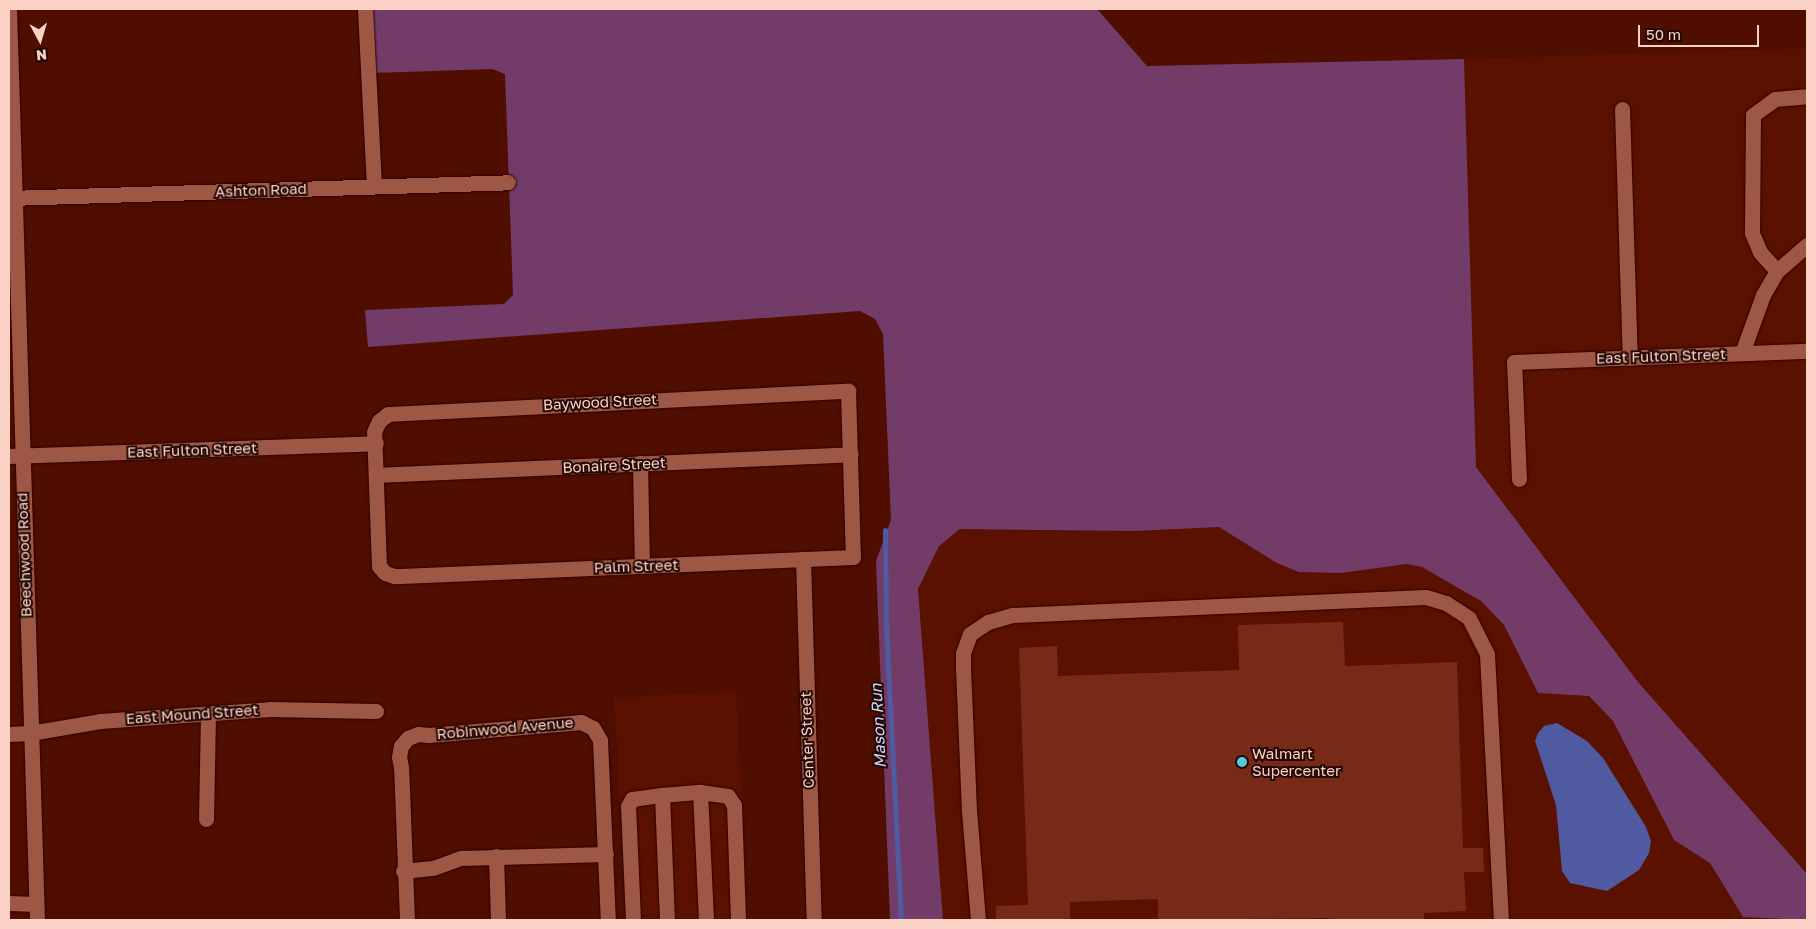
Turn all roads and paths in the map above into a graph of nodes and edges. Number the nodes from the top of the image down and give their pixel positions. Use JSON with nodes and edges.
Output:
{"nodes":[{"id":1,"x":9,"y":9,"type":"edge"},
{"id":2,"x":365,"y":9,"type":"edge"},
{"id":3,"x":1807,"y":96,"type":"edge"},
{"id":4,"x":1622,"y":109,"type":"dead end"},
{"id":5,"x":508,"y":182,"type":"dead end"},
{"id":6,"x":374,"y":185,"type":"junction"},
{"id":7,"x":12,"y":198,"type":"edge"},
{"id":8,"x":1807,"y":245,"type":"edge"},
{"id":9,"x":1777,"y":271,"type":"junction"},
{"id":10,"x":1807,"y":351,"type":"edge"},
{"id":11,"x":1742,"y":353,"type":"junction"},
{"id":12,"x":1630,"y":358,"type":"junction"},
{"id":13,"x":848,"y":391,"type":"joint"},
{"id":14,"x":376,"y":444,"type":"junction"},
{"id":15,"x":851,"y":454,"type":"junction"},
{"id":16,"x":15,"y":456,"type":"edge"},
{"id":17,"x":640,"y":464,"type":"junction"},
{"id":18,"x":376,"y":475,"type":"junction"},
{"id":19,"x":1519,"y":479,"type":"dead end"},
{"id":20,"x":803,"y":559,"type":"junction"},
{"id":21,"x":642,"y":566,"type":"junction"},
{"id":22,"x":376,"y":711,"type":"dead end"},
{"id":23,"x":208,"y":713,"type":"junction"},
{"id":24,"x":30,"y":733,"type":"junction"},
{"id":25,"x":9,"y":734,"type":"edge"},
{"id":26,"x":700,"y":792,"type":"junction"},
{"id":27,"x":662,"y":795,"type":"junction"},
{"id":28,"x":206,"y":819,"type":"dead end"},
{"id":29,"x":606,"y":854,"type":"junction"},
{"id":30,"x":496,"y":856,"type":"junction"},
{"id":31,"x":403,"y":871,"type":"junction"},
{"id":32,"x":9,"y":903,"type":"edge"},
{"id":33,"x":36,"y":904,"type":"junction"},
{"id":34,"x":37,"y":920,"type":"edge"},
{"id":35,"x":407,"y":920,"type":"edge"},
{"id":36,"x":498,"y":920,"type":"edge"},
{"id":37,"x":608,"y":920,"type":"edge"},
{"id":38,"x":633,"y":920,"type":"edge"},
{"id":39,"x":667,"y":920,"type":"edge"},
{"id":40,"x":706,"y":920,"type":"edge"},
{"id":41,"x":738,"y":920,"type":"edge"},
{"id":42,"x":814,"y":920,"type":"edge"},
{"id":43,"x":978,"y":920,"type":"edge"},
{"id":44,"x":1501,"y":920,"type":"edge"}],
"edges":[{"from":1,"to":7,"type":"street","name":"Beechwood Road"},
{"from":2,"to":6,"type":"street"},
{"from":3,"to":9,"type":"street"},
{"from":4,"to":12,"type":"street"},
{"from":5,"to":6,"type":"street","name":"Ashton Road"},
{"from":6,"to":7,"type":"street","name":"Ashton Road"},
{"from":7,"to":16,"type":"street","name":"Beechwood Road"},
{"from":8,"to":9,"type":"street"},
{"from":9,"to":11,"type":"street"},
{"from":10,"to":11,"type":"street","name":"East Fulton Street"},
{"from":11,"to":12,"type":"street","name":"East Fulton Street"},
{"from":12,"to":19,"type":"street","name":"East Fulton Street"},
{"from":13,"to":14,"type":"street","name":"Baywood Street"},
{"from":13,"to":15,"type":"street","name":"Palm Street"},
{"from":14,"to":16,"type":"street","name":"East Fulton Street"},
{"from":14,"to":18,"type":"street","name":"Palm Street"},
{"from":15,"to":17,"type":"street","name":"Bonaire Street"},
{"from":15,"to":20,"type":"street","name":"Palm Street"},
{"from":16,"to":24,"type":"street","name":"Beechwood Road"},
{"from":17,"to":18,"type":"street","name":"Bonaire Street"},
{"from":17,"to":21,"type":"street"},
{"from":18,"to":21,"type":"street","name":"Palm Street"},
{"from":20,"to":21,"type":"street","name":"Palm Street"},
{"from":20,"to":42,"type":"street","name":"Center Street"},
{"from":22,"to":23,"type":"street","name":"East Mound Street"},
{"from":23,"to":24,"type":"street","name":"East Mound Street"},
{"from":23,"to":28,"type":"street"},
{"from":24,"to":25,"type":"street","name":"East Mound Street"},
{"from":24,"to":33,"type":"street","name":"Beechwood Road"},
{"from":26,"to":27,"type":"street"},
{"from":26,"to":40,"type":"street"},
{"from":26,"to":41,"type":"street"},
{"from":27,"to":38,"type":"street"},
{"from":27,"to":39,"type":"street"},
{"from":29,"to":30,"type":"street"},
{"from":29,"to":31,"type":"street","name":"Robinwood Avenue"},
{"from":29,"to":37,"type":"street","name":"Robinwood Avenue"},
{"from":30,"to":31,"type":"street"},
{"from":30,"to":36,"type":"street"},
{"from":31,"to":35,"type":"street","name":"Robinwood Avenue"},
{"from":32,"to":33,"type":"street"},
{"from":33,"to":34,"type":"street","name":"Beechwood Road"},
{"from":43,"to":44,"type":"street"}]}
